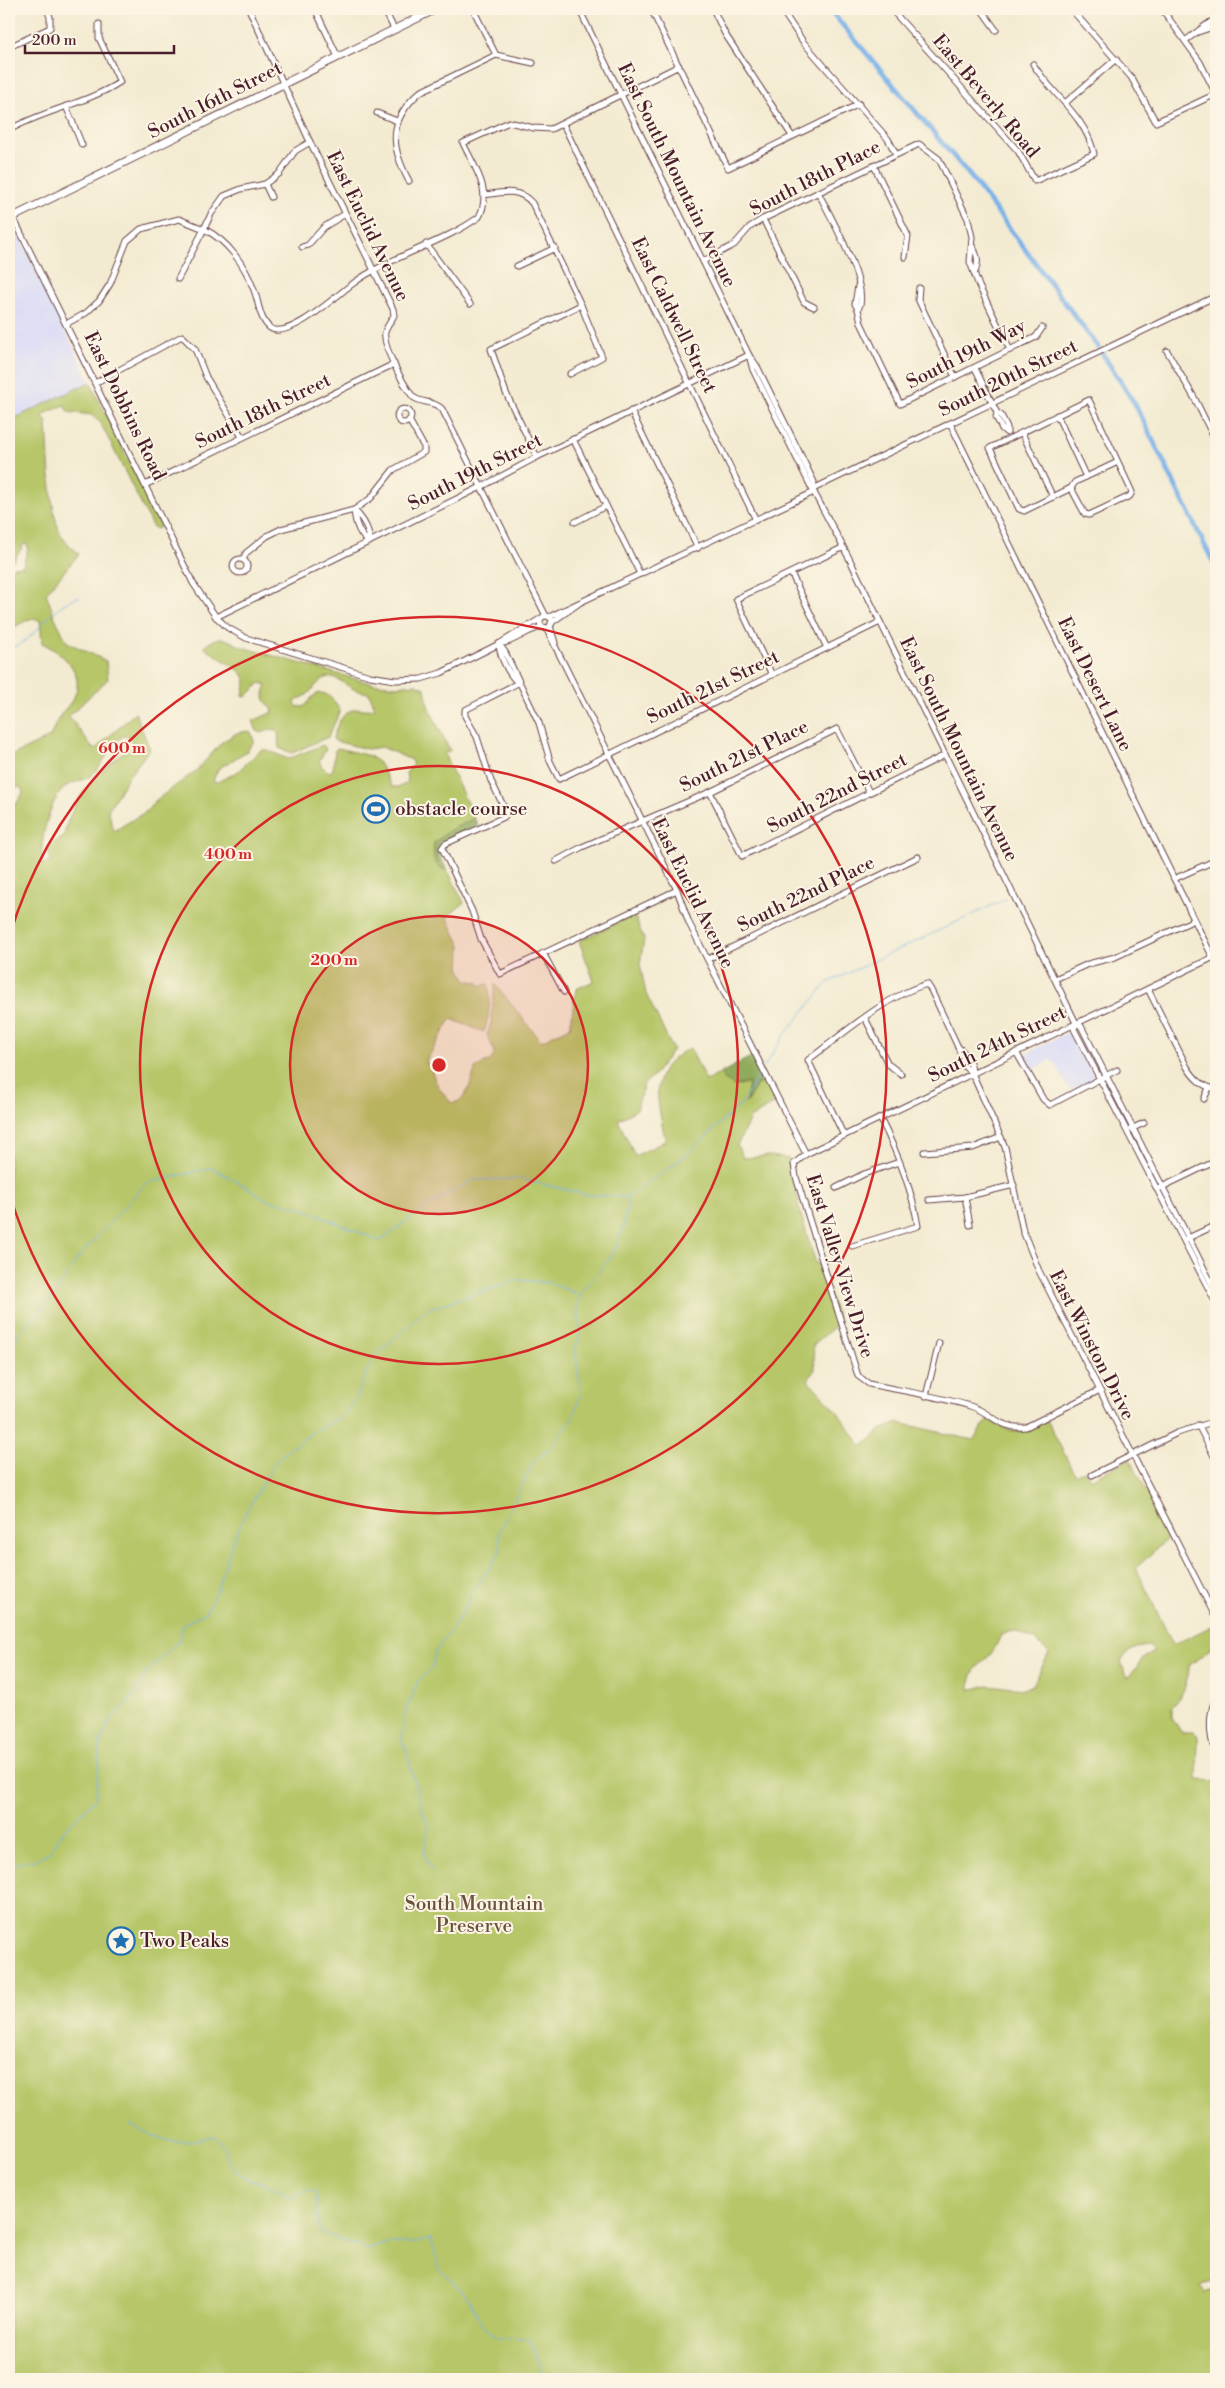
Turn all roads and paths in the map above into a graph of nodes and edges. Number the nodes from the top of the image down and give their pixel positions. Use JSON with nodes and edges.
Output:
{"nodes":[{"id":1,"x":47,"y":9,"type":"edge"},
{"id":2,"x":249,"y":9,"type":"edge"},
{"id":3,"x":315,"y":9,"type":"edge"},
{"id":4,"x":384,"y":9,"type":"edge"},
{"id":5,"x":436,"y":9,"type":"edge"},
{"id":6,"x":473,"y":9,"type":"edge"},
{"id":7,"x":579,"y":9,"type":"edge"},
{"id":8,"x":650,"y":9,"type":"edge"},
{"id":9,"x":713,"y":9,"type":"edge"},
{"id":10,"x":781,"y":9,"type":"edge"},
{"id":11,"x":892,"y":9,"type":"edge"},
{"id":12,"x":981,"y":9,"type":"edge"},
{"id":13,"x":1072,"y":9,"type":"edge"},
{"id":14,"x":1162,"y":9,"type":"edge"},
{"id":15,"x":1216,"y":22,"type":"edge"},
{"id":16,"x":99,"y":24,"type":"dead end"},
{"id":17,"x":394,"y":29,"type":"junction"},
{"id":18,"x":996,"y":30,"type":"dead end"},
{"id":19,"x":1186,"y":40,"type":"junction"},
{"id":20,"x":9,"y":48,"type":"edge"},
{"id":21,"x":496,"y":55,"type":"junction"},
{"id":22,"x":338,"y":57,"type":"junction"},
{"id":23,"x":1116,"y":59,"type":"junction"},
{"id":24,"x":533,"y":63,"type":"dead end"},
{"id":25,"x":1034,"y":64,"type":"dead end"},
{"id":26,"x":679,"y":66,"type":"junction"},
{"id":27,"x":284,"y":83,"type":"junction"},
{"id":28,"x":621,"y":94,"type":"junction"},
{"id":29,"x":1216,"y":94,"type":"edge"},
{"id":30,"x":1065,"y":102,"type":"junction"},
{"id":31,"x":859,"y":104,"type":"junction"},
{"id":32,"x":66,"y":106,"type":"junction"},
{"id":33,"x":377,"y":113,"type":"dead end"},
{"id":34,"x":397,"y":121,"type":"junction"},
{"id":35,"x":563,"y":124,"type":"junction"},
{"id":36,"x":9,"y":130,"type":"edge"},
{"id":37,"x":792,"y":136,"type":"junction"},
{"id":38,"x":310,"y":142,"type":"junction"},
{"id":39,"x":82,"y":145,"type":"dead end"},
{"id":40,"x":896,"y":154,"type":"junction"},
{"id":41,"x":874,"y":166,"type":"junction"},
{"id":42,"x":409,"y":181,"type":"dead end"},
{"id":43,"x":265,"y":184,"type":"junction"},
{"id":44,"x":818,"y":192,"type":"junction"},
{"id":45,"x":485,"y":195,"type":"junction"},
{"id":46,"x":271,"y":196,"type":"dead end"},
{"id":47,"x":9,"y":207,"type":"edge"},
{"id":48,"x":346,"y":214,"type":"junction"},
{"id":49,"x":11,"y":217,"type":"edge"},
{"id":50,"x":762,"y":218,"type":"junction"},
{"id":51,"x":204,"y":229,"type":"junction"},
{"id":52,"x":426,"y":244,"type":"junction"},
{"id":53,"x":302,"y":247,"type":"dead end"},
{"id":54,"x":555,"y":248,"type":"junction"},
{"id":55,"x":906,"y":257,"type":"dead end"},
{"id":56,"x":703,"y":262,"type":"junction"},
{"id":57,"x":516,"y":266,"type":"dead end"},
{"id":58,"x":374,"y":271,"type":"junction"},
{"id":59,"x":178,"y":279,"type":"dead end"},
{"id":60,"x":920,"y":288,"type":"dead end"},
{"id":61,"x":1216,"y":296,"type":"edge"},
{"id":62,"x":470,"y":304,"type":"dead end"},
{"id":63,"x":582,"y":304,"type":"junction"},
{"id":64,"x":814,"y":307,"type":"dead end"},
{"id":65,"x":66,"y":324,"type":"junction"},
{"id":66,"x":1042,"y":328,"type":"dead end"},
{"id":67,"x":1010,"y":350,"type":"junction"},
{"id":68,"x":1167,"y":351,"type":"dead end"},
{"id":69,"x":749,"y":355,"type":"junction"},
{"id":70,"x":394,"y":364,"type":"junction"},
{"id":71,"x":974,"y":368,"type":"junction"},
{"id":72,"x":570,"y":374,"type":"dead end"},
{"id":73,"x":955,"y":377,"type":"junction"},
{"id":74,"x":95,"y":383,"type":"junction"},
{"id":75,"x":690,"y":383,"type":"junction"},
{"id":76,"x":992,"y":402,"type":"junction"},
{"id":77,"x":632,"y":411,"type":"junction"},
{"id":78,"x":1057,"y":415,"type":"junction"},
{"id":79,"x":409,"y":420,"type":"dead end"},
{"id":80,"x":950,"y":423,"type":"junction"},
{"id":81,"x":1022,"y":432,"type":"junction"},
{"id":82,"x":1008,"y":436,"type":"junction"},
{"id":83,"x":242,"y":437,"type":"junction"},
{"id":84,"x":574,"y":439,"type":"junction"},
{"id":85,"x":1216,"y":442,"type":"edge"},
{"id":86,"x":537,"y":457,"type":"junction"},
{"id":87,"x":1118,"y":462,"type":"junction"},
{"id":88,"x":1086,"y":477,"type":"junction"},
{"id":89,"x":145,"y":485,"type":"junction"},
{"id":90,"x":482,"y":487,"type":"junction"},
{"id":91,"x":1071,"y":488,"type":"junction"},
{"id":92,"x":814,"y":491,"type":"junction"},
{"id":93,"x":1053,"y":497,"type":"junction"},
{"id":94,"x":606,"y":506,"type":"junction"},
{"id":95,"x":354,"y":510,"type":"junction"},
{"id":96,"x":756,"y":520,"type":"junction"},
{"id":97,"x":575,"y":522,"type":"dead end"},
{"id":98,"x":364,"y":524,"type":"junction"},
{"id":99,"x":358,"y":526,"type":"junction"},
{"id":100,"x":369,"y":542,"type":"junction"},
{"id":101,"x":698,"y":548,"type":"junction"},
{"id":102,"x":842,"y":548,"type":"junction"},
{"id":103,"x":243,"y":560,"type":"dead end"},
{"id":104,"x":791,"y":573,"type":"junction"},
{"id":105,"x":640,"y":574,"type":"junction"},
{"id":106,"x":578,"y":604,"type":"junction"},
{"id":107,"x":216,"y":617,"type":"junction"},
{"id":108,"x":544,"y":618,"type":"junction"},
{"id":109,"x":880,"y":622,"type":"junction"},
{"id":110,"x":548,"y":626,"type":"junction"},
{"id":111,"x":499,"y":644,"type":"junction"},
{"id":112,"x":826,"y":648,"type":"junction"},
{"id":113,"x":772,"y":675,"type":"junction"},
{"id":114,"x":518,"y":683,"type":"junction"},
{"id":115,"x":609,"y":754,"type":"junction"},
{"id":116,"x":944,"y":756,"type":"junction"},
{"id":117,"x":710,"y":792,"type":"junction"},
{"id":118,"x":869,"y":792,"type":"junction"},
{"id":119,"x":642,"y":821,"type":"junction"},
{"id":120,"x":918,"y":857,"type":"dead end"},
{"id":121,"x":1216,"y":860,"type":"edge"},
{"id":122,"x":556,"y":861,"type":"dead end"},
{"id":123,"x":1174,"y":880,"type":"junction"},
{"id":124,"x":677,"y":890,"type":"junction"},
{"id":125,"x":1194,"y":920,"type":"junction"},
{"id":126,"x":542,"y":953,"type":"junction"},
{"id":127,"x":1214,"y":957,"type":"edge"},
{"id":128,"x":708,"y":959,"type":"junction"},
{"id":129,"x":1055,"y":980,"type":"junction"},
{"id":130,"x":1148,"y":988,"type":"junction"},
{"id":131,"x":564,"y":992,"type":"dead end"},
{"id":132,"x":865,"y":1018,"type":"junction"},
{"id":133,"x":1076,"y":1023,"type":"junction"},
{"id":134,"x":1016,"y":1052,"type":"junction"},
{"id":135,"x":1117,"y":1070,"type":"dead end"},
{"id":136,"x":972,"y":1073,"type":"junction"},
{"id":137,"x":900,"y":1074,"type":"dead end"},
{"id":138,"x":1103,"y":1078,"type":"junction"},
{"id":139,"x":1209,"y":1088,"type":"junction"},
{"id":140,"x":1216,"y":1089,"type":"edge"},
{"id":141,"x":1204,"y":1099,"type":"dead end"},
{"id":142,"x":880,"y":1118,"type":"junction"},
{"id":143,"x":1144,"y":1123,"type":"dead end"},
{"id":144,"x":1130,"y":1130,"type":"junction"},
{"id":145,"x":844,"y":1136,"type":"junction"},
{"id":146,"x":1001,"y":1138,"type":"junction"},
{"id":147,"x":924,"y":1152,"type":"dead end"},
{"id":148,"x":806,"y":1154,"type":"junction"},
{"id":149,"x":1216,"y":1161,"type":"edge"},
{"id":150,"x":900,"y":1162,"type":"junction"},
{"id":151,"x":794,"y":1164,"type":"joint"},
{"id":152,"x":1014,"y":1185,"type":"junction"},
{"id":153,"x":836,"y":1188,"type":"dead end"},
{"id":154,"x":1160,"y":1188,"type":"junction"},
{"id":155,"x":965,"y":1197,"type":"junction"},
{"id":156,"x":929,"y":1200,"type":"dead end"},
{"id":157,"x":970,"y":1225,"type":"dead end"},
{"id":158,"x":1216,"y":1225,"type":"edge"},
{"id":159,"x":1186,"y":1239,"type":"junction"},
{"id":160,"x":852,"y":1246,"type":"dead end"},
{"id":161,"x":1215,"y":1293,"type":"edge"},
{"id":162,"x":1216,"y":1304,"type":"edge"},
{"id":163,"x":939,"y":1343,"type":"dead end"},
{"id":164,"x":1098,"y":1391,"type":"junction"},
{"id":165,"x":926,"y":1396,"type":"junction"},
{"id":166,"x":1216,"y":1421,"type":"edge"},
{"id":167,"x":1198,"y":1425,"type":"junction"},
{"id":168,"x":1131,"y":1454,"type":"junction"},
{"id":169,"x":1216,"y":1460,"type":"edge"},
{"id":170,"x":1092,"y":1475,"type":"dead end"},
{"id":171,"x":1216,"y":1618,"type":"edge"},
{"id":172,"x":1216,"y":1698,"type":"edge"},
{"id":173,"x":1215,"y":1745,"type":"edge"}],
"edges":[{"from":1,"to":20,"type":"street"},
{"from":2,"to":27,"type":"street","name":"East Euclid Avenue"},
{"from":3,"to":22,"type":"street"},
{"from":4,"to":17,"type":"street"},
{"from":5,"to":17,"type":"main road","name":"South 16th Street"},
{"from":6,"to":21,"type":"street"},
{"from":7,"to":28,"type":"street","name":"East South Mountain Avenue"},
{"from":8,"to":26,"type":"street"},
{"from":9,"to":37,"type":"street"},
{"from":10,"to":31,"type":"street"},
{"from":11,"to":30,"type":"street","name":"East Beverly Road"},
{"from":12,"to":18,"type":"street"},
{"from":13,"to":23,"type":"street"},
{"from":14,"to":19,"type":"street"},
{"from":15,"to":19,"type":"street"},
{"from":16,"to":32,"type":"street"},
{"from":17,"to":22,"type":"main road","name":"South 16th Street"},
{"from":19,"to":29,"type":"street"},
{"from":21,"to":24,"type":"street"},
{"from":21,"to":34,"type":"street"},
{"from":22,"to":27,"type":"main road","name":"South 16th Street"},
{"from":23,"to":29,"type":"street"},
{"from":23,"to":30,"type":"street"},
{"from":25,"to":30,"type":"street"},
{"from":26,"to":28,"type":"street"},
{"from":26,"to":37,"type":"street"},
{"from":27,"to":38,"type":"street","name":"East Euclid Avenue"},
{"from":27,"to":49,"type":"main road","name":"South 16th Street"},
{"from":28,"to":35,"type":"street"},
{"from":28,"to":56,"type":"street","name":"East South Mountain Avenue"},
{"from":31,"to":37,"type":"street"},
{"from":31,"to":40,"type":"street"},
{"from":32,"to":36,"type":"street"},
{"from":32,"to":39,"type":"street"},
{"from":33,"to":34,"type":"street"},
{"from":34,"to":42,"type":"street"},
{"from":35,"to":45,"type":"street"},
{"from":35,"to":75,"type":"street","name":"East Caldwell Street"},
{"from":38,"to":43,"type":"street"},
{"from":38,"to":48,"type":"street","name":"East Euclid Avenue"},
{"from":40,"to":41,"type":"street","name":"South 18th Place"},
{"from":40,"to":67,"type":"street","name":"South 18th Place"},
{"from":41,"to":44,"type":"street","name":"South 18th Place"},
{"from":41,"to":55,"type":"street"},
{"from":43,"to":46,"type":"street"},
{"from":43,"to":51,"type":"street"},
{"from":44,"to":50,"type":"street","name":"South 18th Place"},
{"from":44,"to":73,"type":"street","name":"South 19th Way"},
{"from":45,"to":52,"type":"street"},
{"from":45,"to":54,"type":"street"},
{"from":47,"to":49,"type":"main road","name":"East Dobbins Road"},
{"from":48,"to":53,"type":"street"},
{"from":48,"to":58,"type":"street","name":"East Euclid Avenue"},
{"from":49,"to":65,"type":"street","name":"East Dobbins Road"},
{"from":50,"to":56,"type":"street","name":"South 18th Place"},
{"from":50,"to":64,"type":"street"},
{"from":51,"to":58,"type":"street"},
{"from":51,"to":59,"type":"street"},
{"from":51,"to":65,"type":"street"},
{"from":52,"to":58,"type":"street"},
{"from":52,"to":62,"type":"street"},
{"from":54,"to":57,"type":"street"},
{"from":54,"to":63,"type":"street"},
{"from":56,"to":69,"type":"street","name":"East South Mountain Avenue"},
{"from":58,"to":70,"type":"street","name":"East Euclid Avenue"},
{"from":60,"to":73,"type":"street"},
{"from":61,"to":76,"type":"street","name":"South 20th Street"},
{"from":63,"to":72,"type":"street"},
{"from":63,"to":86,"type":"street"},
{"from":65,"to":74,"type":"street","name":"East Dobbins Road"},
{"from":66,"to":67,"type":"street","name":"South 19th Way"},
{"from":67,"to":71,"type":"street","name":"South 19th Way"},
{"from":68,"to":85,"type":"street"},
{"from":69,"to":75,"type":"street","name":"South 19th Street"},
{"from":69,"to":92,"type":"street","name":"East South Mountain Avenue"},
{"from":70,"to":83,"type":"street","name":"South 18th Street"},
{"from":70,"to":90,"type":"street","name":"East Euclid Avenue"},
{"from":71,"to":73,"type":"street","name":"South 19th Way"},
{"from":71,"to":76,"type":"street"},
{"from":74,"to":83,"type":"street"},
{"from":74,"to":89,"type":"street","name":"East Dobbins Road"},
{"from":75,"to":77,"type":"street","name":"South 19th Street"},
{"from":75,"to":96,"type":"street","name":"East Caldwell Street"},
{"from":76,"to":80,"type":"street","name":"South 20th Street"},
{"from":76,"to":82,"type":"street"},
{"from":77,"to":84,"type":"street","name":"South 19th Street"},
{"from":77,"to":101,"type":"street"},
{"from":78,"to":81,"type":"street"},
{"from":78,"to":87,"type":"street"},
{"from":78,"to":88,"type":"street"},
{"from":79,"to":95,"type":"street"},
{"from":80,"to":92,"type":"street","name":"South 20th Street"},
{"from":80,"to":123,"type":"street","name":"East Desert Lane"},
{"from":81,"to":82,"type":"street"},
{"from":81,"to":93,"type":"street"},
{"from":82,"to":93,"type":"street"},
{"from":83,"to":89,"type":"street","name":"South 18th Street"},
{"from":84,"to":86,"type":"street","name":"South 19th Street"},
{"from":84,"to":94,"type":"street"},
{"from":86,"to":90,"type":"street","name":"South 19th Street"},
{"from":87,"to":88,"type":"street"},
{"from":87,"to":91,"type":"street"},
{"from":88,"to":91,"type":"street"},
{"from":89,"to":107,"type":"street","name":"East Dobbins Road"},
{"from":90,"to":100,"type":"street","name":"South 19th Street"},
{"from":90,"to":108,"type":"street","name":"East Euclid Avenue"},
{"from":91,"to":93,"type":"street"},
{"from":92,"to":96,"type":"street","name":"South 20th Street"},
{"from":92,"to":102,"type":"street","name":"East South Mountain Avenue"},
{"from":94,"to":97,"type":"street"},
{"from":94,"to":105,"type":"street"},
{"from":95,"to":98,"type":"street"},
{"from":95,"to":99,"type":"street"},
{"from":95,"to":103,"type":"street"},
{"from":96,"to":101,"type":"street","name":"South 20th Street"},
{"from":98,"to":99,"type":"street"},
{"from":98,"to":100,"type":"street"},
{"from":99,"to":100,"type":"street"},
{"from":100,"to":107,"type":"street","name":"South 19th Street"},
{"from":101,"to":105,"type":"street","name":"South 20th Street"},
{"from":102,"to":104,"type":"street"},
{"from":102,"to":109,"type":"street","name":"East South Mountain Avenue"},
{"from":104,"to":112,"type":"street"},
{"from":104,"to":113,"type":"street"},
{"from":105,"to":106,"type":"street","name":"South 20th Street"},
{"from":106,"to":108,"type":"street","name":"South 20th Street"},
{"from":106,"to":110,"type":"street","name":"South 20th Street"},
{"from":107,"to":111,"type":"street","name":"South 20th Street"},
{"from":108,"to":110,"type":"street"},
{"from":108,"to":110,"type":"street"},
{"from":108,"to":111,"type":"street","name":"South 20th Street"},
{"from":109,"to":112,"type":"street","name":"South 21st Street"},
{"from":109,"to":116,"type":"street","name":"East South Mountain Avenue"},
{"from":110,"to":111,"type":"street","name":"South 20th Street"},
{"from":110,"to":115,"type":"street","name":"East Euclid Avenue"},
{"from":111,"to":114,"type":"street"},
{"from":112,"to":113,"type":"street","name":"South 21st Street"},
{"from":113,"to":115,"type":"street","name":"South 21st Street"},
{"from":114,"to":115,"type":"street","name":"South 21st Street"},
{"from":114,"to":126,"type":"street"},
{"from":115,"to":119,"type":"street","name":"East Euclid Avenue"},
{"from":116,"to":118,"type":"street","name":"South 22nd Street"},
{"from":116,"to":129,"type":"street","name":"East South Mountain Avenue"},
{"from":117,"to":118,"type":"street","name":"South 21st Place"},
{"from":117,"to":118,"type":"street","name":"South 22nd Street"},
{"from":117,"to":119,"type":"street","name":"South 21st Place"},
{"from":119,"to":122,"type":"street","name":"South 21st Place"},
{"from":119,"to":124,"type":"street","name":"East Euclid Avenue"},
{"from":120,"to":128,"type":"street","name":"South 22nd Place"},
{"from":121,"to":123,"type":"street"},
{"from":123,"to":125,"type":"street","name":"East Desert Lane"},
{"from":124,"to":126,"type":"street"},
{"from":124,"to":128,"type":"street","name":"East Euclid Avenue"},
{"from":125,"to":127,"type":"street","name":"East Desert Lane"},
{"from":125,"to":129,"type":"street"},
{"from":126,"to":131,"type":"street"},
{"from":127,"to":130,"type":"street","name":"South 24th Street"},
{"from":128,"to":148,"type":"street","name":"East Euclid Avenue"},
{"from":129,"to":133,"type":"street","name":"East South Mountain Avenue"},
{"from":130,"to":133,"type":"street","name":"South 24th Street"},
{"from":130,"to":139,"type":"street"},
{"from":132,"to":136,"type":"street","name":"East Winston Drive"},
{"from":132,"to":137,"type":"street"},
{"from":132,"to":145,"type":"street"},
{"from":133,"to":134,"type":"street","name":"South 24th Street"},
{"from":133,"to":138,"type":"street","name":"East South Mountain Avenue"},
{"from":134,"to":136,"type":"street","name":"South 24th Street"},
{"from":134,"to":138,"type":"street"},
{"from":135,"to":138,"type":"street"},
{"from":136,"to":142,"type":"street","name":"South 24th Street"},
{"from":136,"to":146,"type":"street","name":"East Winston Drive"},
{"from":138,"to":144,"type":"street","name":"East South Mountain Avenue"},
{"from":139,"to":140,"type":"street"},
{"from":139,"to":141,"type":"street"},
{"from":142,"to":145,"type":"street","name":"South 24th Street"},
{"from":142,"to":150,"type":"street"},
{"from":143,"to":144,"type":"street"},
{"from":144,"to":154,"type":"street","name":"East South Mountain Avenue"},
{"from":145,"to":148,"type":"street","name":"South 24th Street"},
{"from":146,"to":147,"type":"street"},
{"from":146,"to":152,"type":"street","name":"East Winston Drive"},
{"from":148,"to":151,"type":"street","name":"South 24th Street"},
{"from":149,"to":154,"type":"street"},
{"from":150,"to":153,"type":"street"},
{"from":150,"to":160,"type":"street"},
{"from":151,"to":165,"type":"street","name":"East Valley View Drive"},
{"from":152,"to":155,"type":"street"},
{"from":152,"to":164,"type":"street","name":"East Winston Drive"},
{"from":154,"to":159,"type":"street","name":"East South Mountain Avenue"},
{"from":155,"to":156,"type":"street"},
{"from":155,"to":157,"type":"street"},
{"from":158,"to":159,"type":"street"},
{"from":159,"to":161,"type":"street","name":"East South Mountain Avenue"},
{"from":161,"to":162,"type":"street","name":"East South Mountain Avenue"},
{"from":163,"to":165,"type":"street"},
{"from":164,"to":165,"type":"street"},
{"from":164,"to":168,"type":"street","name":"East Winston Drive"},
{"from":166,"to":167,"type":"street"},
{"from":167,"to":168,"type":"street"},
{"from":167,"to":169,"type":"street"},
{"from":168,"to":170,"type":"street"},
{"from":168,"to":171,"type":"street","name":"East Winston Drive"},
{"from":172,"to":173,"type":"street"}]}
